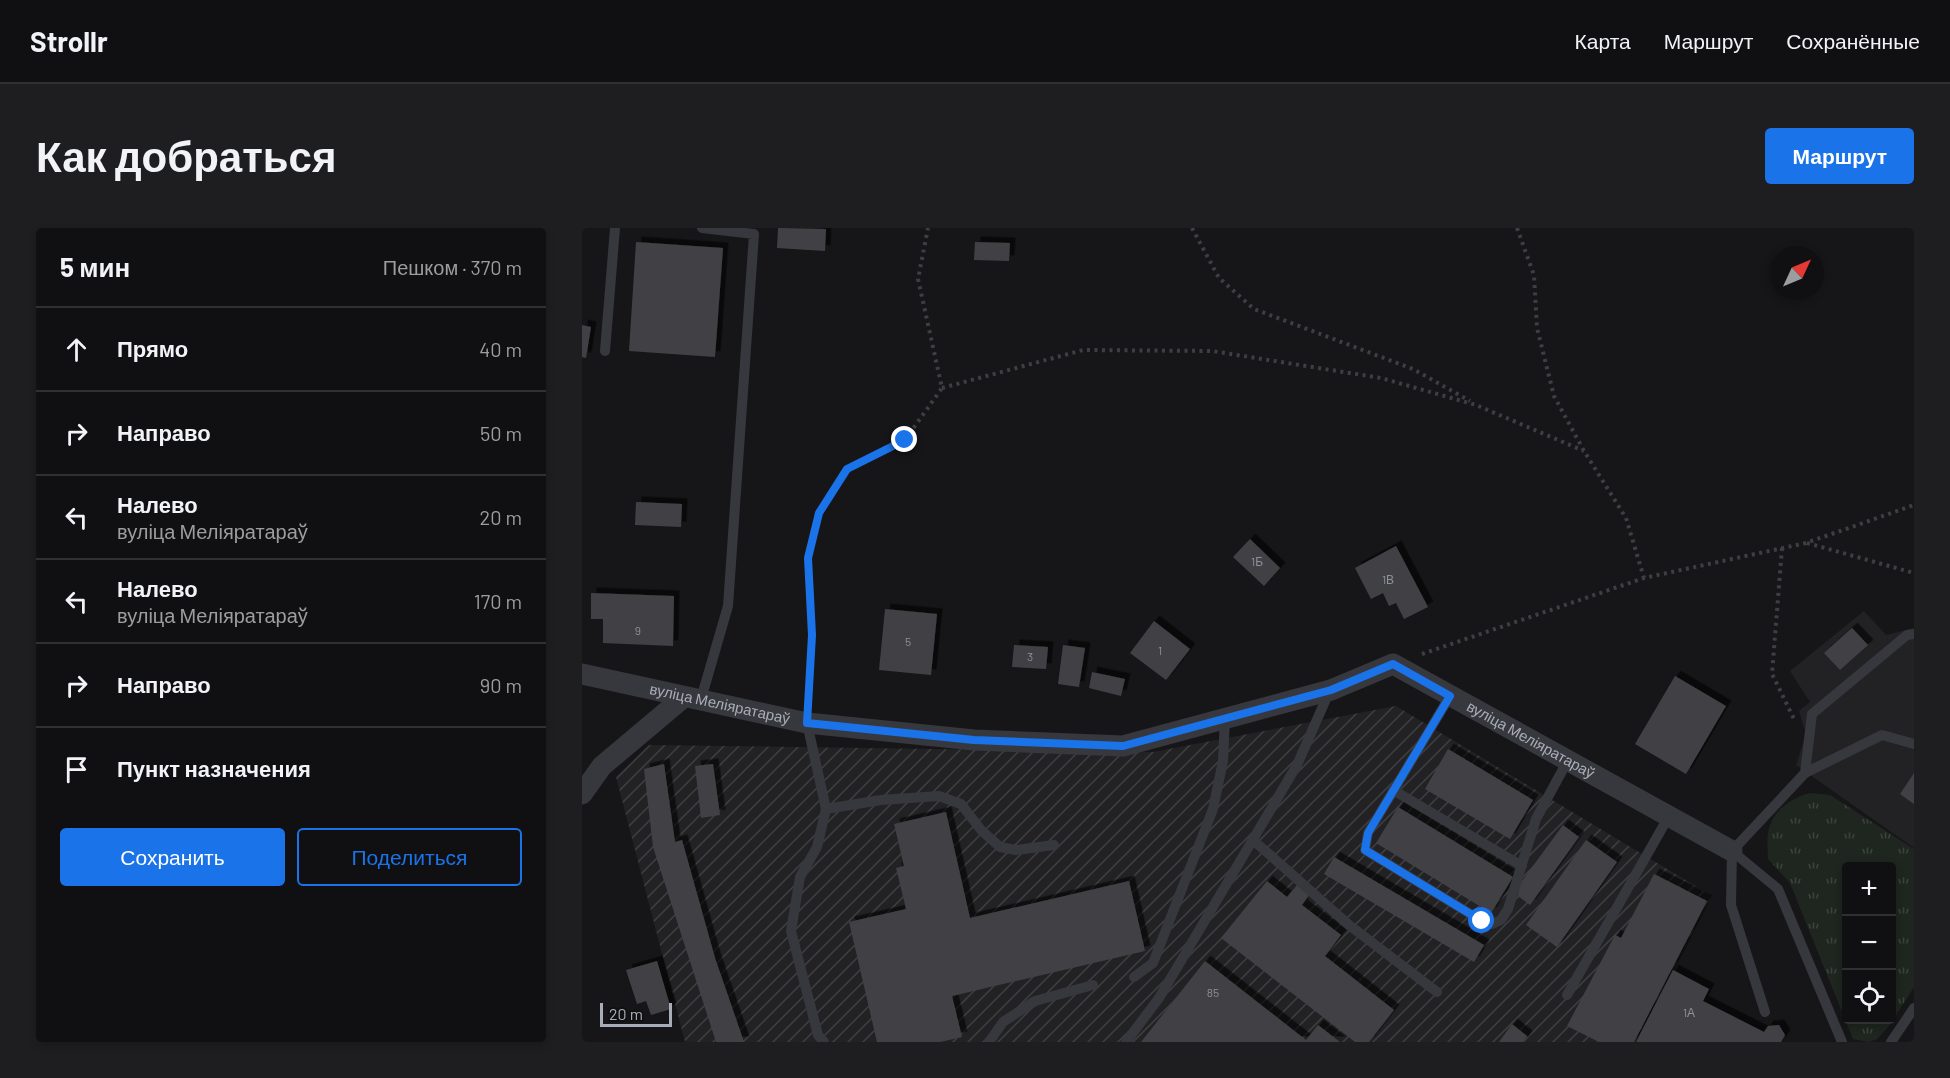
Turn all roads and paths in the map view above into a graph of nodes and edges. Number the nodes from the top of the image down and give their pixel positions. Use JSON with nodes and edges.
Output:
{"nodes":[{"id":1,"x":615,"y":228,"type":"edge"},
{"id":2,"x":702,"y":228,"type":"edge"},
{"id":3,"x":928,"y":228,"type":"edge"},
{"id":4,"x":1192,"y":228,"type":"edge"},
{"id":5,"x":1517,"y":228,"type":"edge"},
{"id":6,"x":605,"y":351,"type":"dead end"},
{"id":7,"x":942,"y":388,"type":"junction"},
{"id":8,"x":1476,"y":405,"type":"junction"},
{"id":9,"x":1584,"y":451,"type":"junction"},
{"id":10,"x":1914,"y":505,"type":"edge"},
{"id":11,"x":1806,"y":543,"type":"junction"},
{"id":12,"x":1782,"y":548,"type":"junction"},
{"id":13,"x":1914,"y":573,"type":"edge"},
{"id":14,"x":1644,"y":578,"type":"junction"},
{"id":15,"x":1914,"y":634,"type":"edge"},
{"id":16,"x":1393,"y":664,"type":"junction"},
{"id":17,"x":582,"y":674,"type":"edge"},
{"id":18,"x":1331,"y":690,"type":"junction"},
{"id":19,"x":1450,"y":696,"type":"junction"},
{"id":20,"x":693,"y":698,"type":"junction"},
{"id":21,"x":1225,"y":718,"type":"junction"},
{"id":22,"x":807,"y":723,"type":"junction"},
{"id":23,"x":1914,"y":744,"type":"edge"},
{"id":24,"x":1808,"y":746,"type":"junction"},
{"id":25,"x":1568,"y":760,"type":"junction"},
{"id":26,"x":1805,"y":773,"type":"junction"},
{"id":27,"x":1393,"y":790,"type":"junction"},
{"id":28,"x":582,"y":794,"type":"edge"},
{"id":29,"x":825,"y":809,"type":"junction"},
{"id":30,"x":1669,"y":816,"type":"junction"},
{"id":31,"x":1253,"y":840,"type":"junction"},
{"id":32,"x":1054,"y":844,"type":"dead end"},
{"id":33,"x":1732,"y":850,"type":"junction"},
{"id":34,"x":1522,"y":866,"type":"junction"},
{"id":35,"x":1134,"y":977,"type":"dead end"},
{"id":36,"x":1093,"y":986,"type":"dead end"},
{"id":37,"x":1437,"y":992,"type":"dead end"},
{"id":38,"x":1567,"y":995,"type":"dead end"},
{"id":39,"x":1914,"y":1008,"type":"edge"},
{"id":40,"x":1765,"y":1012,"type":"dead end"},
{"id":41,"x":824,"y":1042,"type":"edge"},
{"id":42,"x":989,"y":1042,"type":"edge"},
{"id":43,"x":1126,"y":1042,"type":"edge"},
{"id":44,"x":1842,"y":1042,"type":"edge"},
{"id":45,"x":1891,"y":1042,"type":"edge"}],
"edges":[{"from":1,"to":6,"type":"lane"},
{"from":2,"to":20,"type":"lane"},
{"from":3,"to":7,"type":"path"},
{"from":4,"to":8,"type":"path"},
{"from":5,"to":9,"type":"path"},
{"from":7,"to":8,"type":"path"},
{"from":7,"to":22,"type":"path"},
{"from":8,"to":9,"type":"path"},
{"from":9,"to":14,"type":"path"},
{"from":10,"to":11,"type":"path"},
{"from":11,"to":12,"type":"path"},
{"from":11,"to":13,"type":"path"},
{"from":12,"to":14,"type":"path"},
{"from":12,"to":24,"type":"path"},
{"from":14,"to":16,"type":"path"},
{"from":15,"to":24,"type":"lane"},
{"from":16,"to":18,"type":"street","name":"вуліца Меліяратараў"},
{"from":16,"to":19,"type":"street","name":"вуліца Меліяратараў"},
{"from":17,"to":20,"type":"street","name":"вуліца Меліяратараў"},
{"from":18,"to":21,"type":"street","name":"вуліца Меліяратараў"},
{"from":18,"to":31,"type":"lane"},
{"from":19,"to":25,"type":"street","name":"вуліца Меліяратараў"},
{"from":19,"to":27,"type":"lane"},
{"from":20,"to":22,"type":"street","name":"вуліца Меліяратараў"},
{"from":20,"to":28,"type":"street"},
{"from":21,"to":22,"type":"street","name":"вуліца Меліяратараў"},
{"from":21,"to":35,"type":"lane"},
{"from":22,"to":29,"type":"lane"},
{"from":23,"to":26,"type":"lane"},
{"from":24,"to":26,"type":"lane"},
{"from":25,"to":30,"type":"street","name":"вуліца Меліяратараў"},
{"from":25,"to":34,"type":"lane"},
{"from":26,"to":33,"type":"lane"},
{"from":27,"to":34,"type":"lane"},
{"from":27,"to":34,"type":"lane"},
{"from":29,"to":32,"type":"lane"},
{"from":29,"to":41,"type":"lane"},
{"from":30,"to":33,"type":"street","name":"вуліца Меліяратараў"},
{"from":30,"to":38,"type":"lane"},
{"from":31,"to":37,"type":"lane"},
{"from":31,"to":43,"type":"lane"},
{"from":33,"to":40,"type":"lane"},
{"from":33,"to":44,"type":"lane"},
{"from":36,"to":42,"type":"lane"},
{"from":39,"to":45,"type":"lane"}]}
